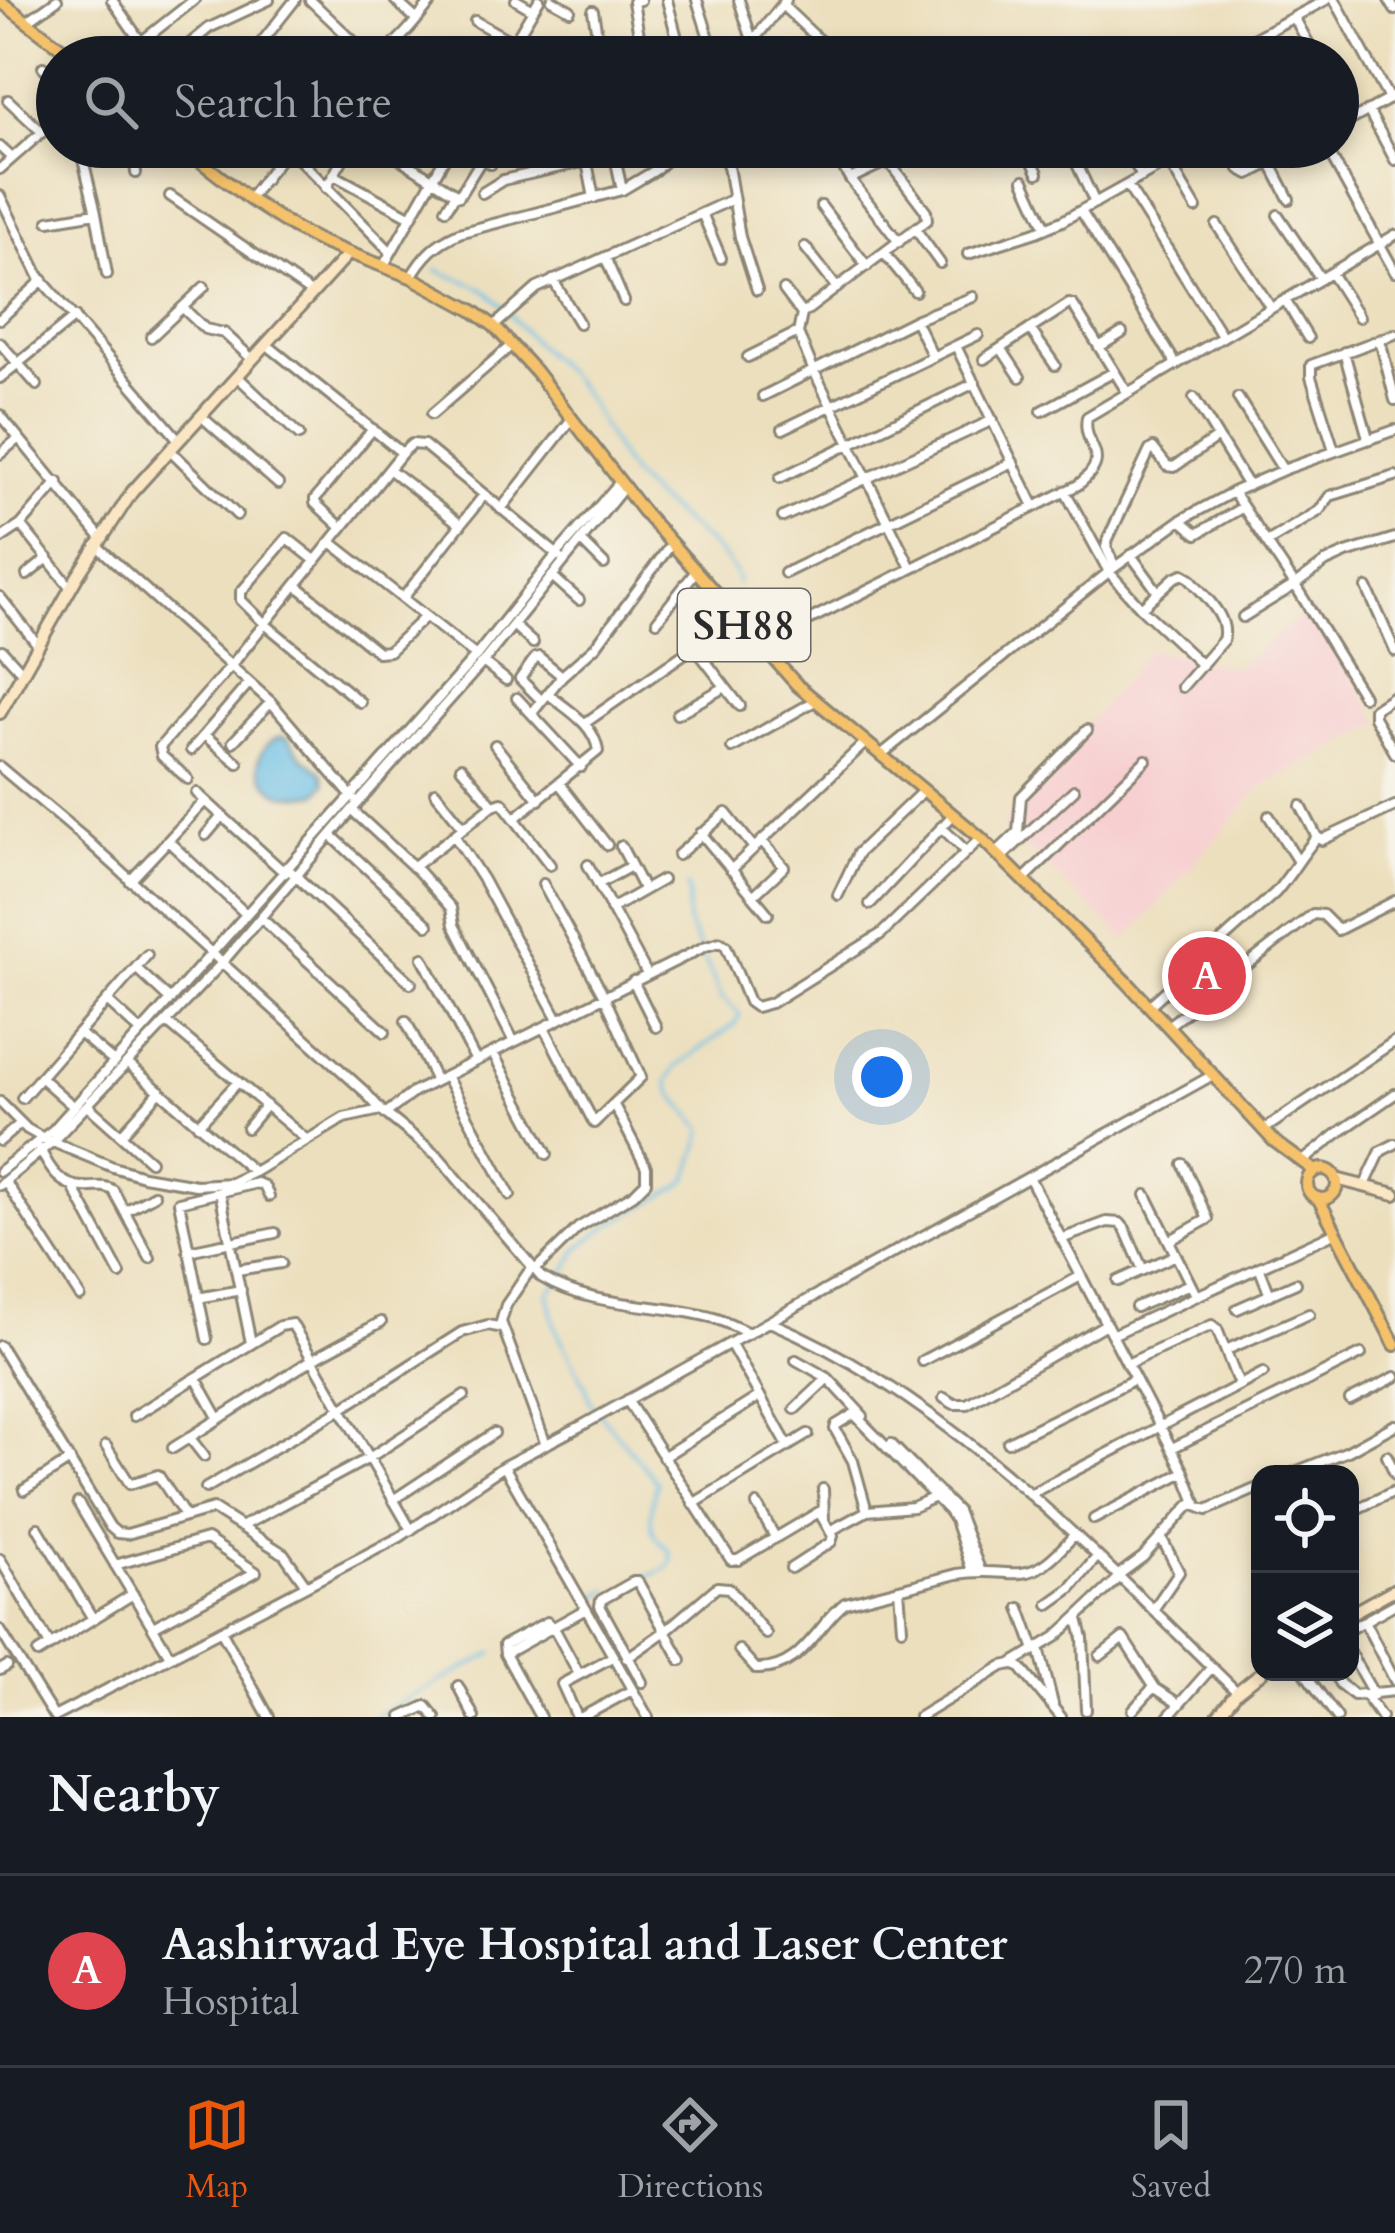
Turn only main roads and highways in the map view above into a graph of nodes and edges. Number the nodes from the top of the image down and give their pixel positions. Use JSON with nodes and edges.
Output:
{"nodes":[{"id":1,"x":0,"y":2,"type":"edge"},
{"id":2,"x":45,"y":36,"type":"edge"},
{"id":3,"x":209,"y":168,"type":"edge"},
{"id":4,"x":1281,"y":1148,"type":"junction"},
{"id":5,"x":1315,"y":1171,"type":"junction"},
{"id":6,"x":1307,"y":1184,"type":"junction"},
{"id":7,"x":1318,"y":1198,"type":"junction"},
{"id":8,"x":1395,"y":1345,"type":"edge"}],
"edges":[{"from":1,"to":2,"type":"main road"},
{"from":3,"to":4,"type":"main road","number":"SH88"},
{"from":4,"to":5,"type":"main road","number":"SH88"},
{"from":4,"to":6,"type":"main road","number":"SH88"},
{"from":5,"to":6,"type":"main road"},
{"from":5,"to":7,"type":"main road"},
{"from":6,"to":7,"type":"main road"},
{"from":7,"to":8,"type":"main road"}]}
